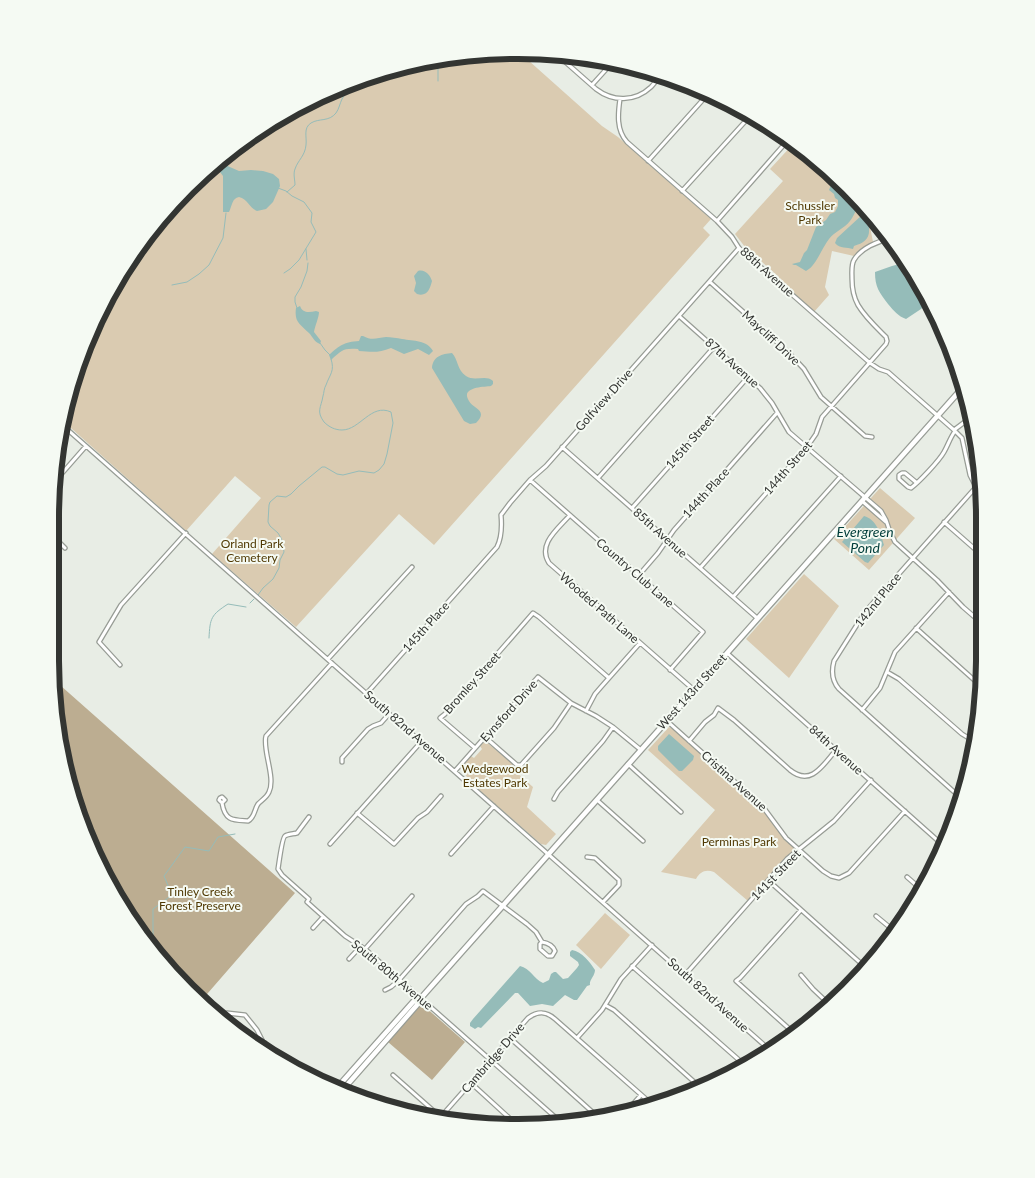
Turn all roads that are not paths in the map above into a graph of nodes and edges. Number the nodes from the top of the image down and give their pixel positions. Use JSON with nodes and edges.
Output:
{"nodes":[{"id":1,"x":568,"y":62,"type":"edge"},
{"id":2,"x":608,"y":68,"type":"edge"},
{"id":3,"x":656,"y":80,"type":"edge"},
{"id":4,"x":592,"y":86,"type":"junction"},
{"id":5,"x":620,"y":98,"type":"junction"},
{"id":6,"x":704,"y":99,"type":"edge"},
{"id":7,"x":747,"y":120,"type":"edge"},
{"id":8,"x":785,"y":145,"type":"edge"},
{"id":9,"x":648,"y":161,"type":"junction"},
{"id":10,"x":682,"y":191,"type":"junction"},
{"id":11,"x":717,"y":221,"type":"junction"},
{"id":12,"x":883,"y":241,"type":"edge"},
{"id":13,"x":739,"y":248,"type":"junction"},
{"id":14,"x":709,"y":282,"type":"junction"},
{"id":15,"x":679,"y":316,"type":"junction"},
{"id":16,"x":714,"y":347,"type":"junction"},
{"id":17,"x":870,"y":363,"type":"junction"},
{"id":18,"x":748,"y":377,"type":"junction"},
{"id":19,"x":959,"y":392,"type":"edge"},
{"id":20,"x":830,"y":406,"type":"junction"},
{"id":21,"x":778,"y":413,"type":"junction"},
{"id":22,"x":937,"y":416,"type":"junction"},
{"id":23,"x":966,"y":422,"type":"edge"},
{"id":24,"x":68,"y":430,"type":"edge"},
{"id":25,"x":954,"y":431,"type":"junction"},
{"id":26,"x":872,"y":437,"type":"dead end"},
{"id":27,"x":86,"y":446,"type":"junction"},
{"id":28,"x":562,"y":447,"type":"junction"},
{"id":29,"x":807,"y":447,"type":"junction"},
{"id":30,"x":61,"y":474,"type":"edge"},
{"id":31,"x":841,"y":476,"type":"junction"},
{"id":32,"x":598,"y":478,"type":"junction"},
{"id":33,"x":530,"y":480,"type":"junction"},
{"id":34,"x":917,"y":483,"type":"junction"},
{"id":35,"x":975,"y":484,"type":"edge"},
{"id":36,"x":975,"y":488,"type":"edge"},
{"id":37,"x":863,"y":499,"type":"junction"},
{"id":38,"x":632,"y":508,"type":"junction"},
{"id":39,"x":570,"y":515,"type":"junction"},
{"id":40,"x":944,"y":522,"type":"junction"},
{"id":41,"x":186,"y":534,"type":"junction"},
{"id":42,"x":668,"y":540,"type":"junction"},
{"id":43,"x":59,"y":542,"type":"edge"},
{"id":44,"x":65,"y":548,"type":"dead end"},
{"id":45,"x":976,"y":550,"type":"edge"},
{"id":46,"x":912,"y":558,"type":"junction"},
{"id":47,"x":486,"y":560,"type":"joint"},
{"id":48,"x":412,"y":567,"type":"dead end"},
{"id":49,"x":700,"y":568,"type":"junction"},
{"id":50,"x":638,"y":576,"type":"junction"},
{"id":51,"x":949,"y":592,"type":"junction"},
{"id":52,"x":733,"y":597,"type":"junction"},
{"id":53,"x":758,"y":618,"type":"junction"},
{"id":54,"x":976,"y":618,"type":"edge"},
{"id":55,"x":916,"y":628,"type":"junction"},
{"id":56,"x":640,"y":643,"type":"junction"},
{"id":57,"x":727,"y":653,"type":"junction"},
{"id":58,"x":328,"y":659,"type":"junction"},
{"id":59,"x":332,"y":663,"type":"junction"},
{"id":60,"x":120,"y":665,"type":"dead end"},
{"id":61,"x":670,"y":670,"type":"junction"},
{"id":62,"x":887,"y":672,"type":"junction"},
{"id":63,"x":609,"y":678,"type":"junction"},
{"id":64,"x":975,"y":681,"type":"edge"},
{"id":65,"x":694,"y":690,"type":"junction"},
{"id":66,"x":366,"y":693,"type":"junction"},
{"id":67,"x":571,"y":703,"type":"junction"},
{"id":68,"x":862,"y":710,"type":"junction"},
{"id":69,"x":586,"y":712,"type":"junction"},
{"id":70,"x":389,"y":714,"type":"junction"},
{"id":71,"x":667,"y":721,"type":"junction"},
{"id":72,"x":613,"y":727,"type":"junction"},
{"id":73,"x":485,"y":737,"type":"junction"},
{"id":74,"x":969,"y":738,"type":"edge"},
{"id":75,"x":689,"y":741,"type":"junction"},
{"id":76,"x":421,"y":742,"type":"junction"},
{"id":77,"x":475,"y":748,"type":"junction"},
{"id":78,"x":641,"y":750,"type":"junction"},
{"id":79,"x":836,"y":750,"type":"junction"},
{"id":80,"x":342,"y":762,"type":"dead end"},
{"id":81,"x":628,"y":764,"type":"junction"},
{"id":82,"x":455,"y":771,"type":"junction"},
{"id":83,"x":871,"y":780,"type":"junction"},
{"id":84,"x":956,"y":794,"type":"edge"},
{"id":85,"x":441,"y":796,"type":"dead end"},
{"id":86,"x":554,"y":799,"type":"dead end"},
{"id":87,"x":597,"y":799,"type":"junction"},
{"id":88,"x":222,"y":803,"type":"dead end"},
{"id":89,"x":494,"y":806,"type":"junction"},
{"id":90,"x":905,"y":811,"type":"junction"},
{"id":91,"x":681,"y":812,"type":"dead end"},
{"id":92,"x":357,"y":813,"type":"junction"},
{"id":93,"x":309,"y":817,"type":"dead end"},
{"id":94,"x":643,"y":841,"type":"dead end"},
{"id":95,"x":939,"y":841,"type":"edge"},
{"id":96,"x":330,"y":844,"type":"dead end"},
{"id":97,"x":799,"y":850,"type":"junction"},
{"id":98,"x":451,"y":854,"type":"dead end"},
{"id":99,"x":549,"y":854,"type":"junction"},
{"id":100,"x":587,"y":858,"type":"dead end"},
{"id":101,"x":907,"y":877,"type":"dead end"},
{"id":102,"x":768,"y":881,"type":"junction"},
{"id":103,"x":917,"y":886,"type":"edge"},
{"id":104,"x":412,"y":896,"type":"dead end"},
{"id":105,"x":603,"y":902,"type":"junction"},
{"id":106,"x":502,"y":906,"type":"junction"},
{"id":107,"x":801,"y":910,"type":"junction"},
{"id":108,"x":876,"y":916,"type":"dead end"},
{"id":109,"x":323,"y":917,"type":"junction"},
{"id":110,"x":313,"y":928,"type":"dead end"},
{"id":111,"x":890,"y":928,"type":"edge"},
{"id":112,"x":542,"y":942,"type":"junction"},
{"id":113,"x":652,"y":945,"type":"junction"},
{"id":114,"x":360,"y":947,"type":"junction"},
{"id":115,"x":365,"y":950,"type":"junction"},
{"id":116,"x":349,"y":959,"type":"dead end"},
{"id":117,"x":861,"y":964,"type":"edge"},
{"id":118,"x":632,"y":966,"type":"junction"},
{"id":119,"x":686,"y":975,"type":"junction"},
{"id":120,"x":801,"y":975,"type":"dead end"},
{"id":121,"x":398,"y":980,"type":"junction"},
{"id":122,"x":384,"y":990,"type":"dead end"},
{"id":123,"x":420,"y":998,"type":"junction"},
{"id":124,"x":826,"y":1000,"type":"edge"},
{"id":125,"x":605,"y":1005,"type":"junction"},
{"id":126,"x":227,"y":1013,"type":"dead end"},
{"id":127,"x":790,"y":1029,"type":"edge"},
{"id":128,"x":510,"y":1038,"type":"junction"},
{"id":129,"x":577,"y":1038,"type":"junction"},
{"id":130,"x":265,"y":1043,"type":"edge"},
{"id":131,"x":766,"y":1046,"type":"edge"},
{"id":132,"x":490,"y":1061,"type":"junction"},
{"id":133,"x":739,"y":1062,"type":"edge"},
{"id":134,"x":393,"y":1075,"type":"dead end"},
{"id":135,"x":341,"y":1083,"type":"edge"},
{"id":136,"x":471,"y":1083,"type":"junction"},
{"id":137,"x":696,"y":1083,"type":"edge"},
{"id":138,"x":346,"y":1086,"type":"edge"},
{"id":139,"x":641,"y":1095,"type":"junction"},
{"id":140,"x":647,"y":1100,"type":"edge"},
{"id":141,"x":632,"y":1105,"type":"edge"},
{"id":142,"x":431,"y":1110,"type":"edge"},
{"id":143,"x":593,"y":1112,"type":"edge"},
{"id":144,"x":444,"y":1113,"type":"edge"},
{"id":145,"x":555,"y":1117,"type":"edge"},
{"id":146,"x":510,"y":1119,"type":"edge"}],
"edges":[{"from":1,"to":4,"type":"street"},
{"from":2,"to":4,"type":"street"},
{"from":3,"to":5,"type":"street"},
{"from":4,"to":5,"type":"street"},
{"from":5,"to":9,"type":"street","name":"88th Avenue"},
{"from":6,"to":9,"type":"street"},
{"from":7,"to":10,"type":"street"},
{"from":8,"to":11,"type":"street"},
{"from":9,"to":10,"type":"street","name":"88th Avenue"},
{"from":10,"to":11,"type":"street","name":"88th Avenue"},
{"from":11,"to":13,"type":"street","name":"88th Avenue"},
{"from":12,"to":17,"type":"street","name":"144th Street"},
{"from":13,"to":14,"type":"street","name":"Golfview Drive"},
{"from":13,"to":17,"type":"street","name":"88th Avenue"},
{"from":14,"to":15,"type":"street","name":"Golfview Drive"},
{"from":14,"to":20,"type":"street","name":"Maycliff Drive"},
{"from":15,"to":16,"type":"street","name":"87th Avenue"},
{"from":15,"to":28,"type":"street","name":"Golfview Drive"},
{"from":16,"to":18,"type":"street","name":"87th Avenue"},
{"from":16,"to":32,"type":"street"},
{"from":17,"to":20,"type":"street","name":"144th Street"},
{"from":17,"to":22,"type":"street","name":"88th Avenue"},
{"from":18,"to":21,"type":"street","name":"87th Avenue"},
{"from":18,"to":38,"type":"street","name":"145th Street"},
{"from":19,"to":22,"type":"main road","name":"West 143rd Street"},
{"from":20,"to":26,"type":"street","name":"Maycliff Drive"},
{"from":20,"to":29,"type":"street","name":"144th Street"},
{"from":21,"to":29,"type":"street","name":"87th Avenue"},
{"from":21,"to":42,"type":"street","name":"144th Place"},
{"from":22,"to":25,"type":"street","name":"88th Avenue"},
{"from":22,"to":37,"type":"main road","name":"West 143rd Street"},
{"from":23,"to":25,"type":"street"},
{"from":24,"to":27,"type":"street","name":"South 82nd Avenue"},
{"from":25,"to":34,"type":"street"},
{"from":25,"to":35,"type":"street","name":"88th Avenue"},
{"from":27,"to":30,"type":"street"},
{"from":27,"to":41,"type":"street","name":"South 82nd Avenue"},
{"from":28,"to":32,"type":"street","name":"85th Avenue"},
{"from":28,"to":33,"type":"street","name":"Golfview Drive"},
{"from":29,"to":31,"type":"street","name":"87th Avenue"},
{"from":29,"to":49,"type":"street","name":"144th Street"},
{"from":31,"to":37,"type":"street","name":"87th Avenue"},
{"from":31,"to":52,"type":"street"},
{"from":32,"to":38,"type":"street","name":"85th Avenue"},
{"from":33,"to":39,"type":"street","name":"Country Club Lane"},
{"from":33,"to":47,"type":"street","name":"Golfview Drive"},
{"from":34,"to":34,"type":"street"},
{"from":36,"to":40,"type":"street","name":"142nd Place"},
{"from":37,"to":46,"type":"street","name":"87th Avenue"},
{"from":37,"to":53,"type":"main road","name":"West 143rd Street"},
{"from":38,"to":42,"type":"street","name":"85th Avenue"},
{"from":39,"to":50,"type":"street","name":"Country Club Lane"},
{"from":39,"to":56,"type":"street","name":"Wooded Path Lane"},
{"from":40,"to":45,"type":"street"},
{"from":40,"to":46,"type":"street","name":"142nd Place"},
{"from":41,"to":58,"type":"street","name":"South 82nd Avenue"},
{"from":41,"to":60,"type":"street"},
{"from":42,"to":49,"type":"street","name":"85th Avenue"},
{"from":42,"to":50,"type":"street","name":"144th Place"},
{"from":43,"to":44,"type":"street"},
{"from":46,"to":51,"type":"street"},
{"from":46,"to":68,"type":"street","name":"142nd Place"},
{"from":47,"to":66,"type":"street","name":"145th Place"},
{"from":48,"to":58,"type":"street"},
{"from":49,"to":52,"type":"street","name":"85th Avenue"},
{"from":50,"to":61,"type":"street","name":"Country Club Lane"},
{"from":51,"to":54,"type":"street"},
{"from":51,"to":55,"type":"street"},
{"from":52,"to":53,"type":"street","name":"85th Avenue"},
{"from":53,"to":57,"type":"main road","name":"West 143rd Street"},
{"from":55,"to":62,"type":"street"},
{"from":55,"to":64,"type":"street"},
{"from":56,"to":61,"type":"street","name":"Wooded Path Lane"},
{"from":56,"to":63,"type":"street"},
{"from":57,"to":65,"type":"main road","name":"West 143rd Street"},
{"from":57,"to":79,"type":"street","name":"84th Avenue"},
{"from":58,"to":59,"type":"street","name":"South 82nd Avenue"},
{"from":59,"to":66,"type":"street","name":"South 82nd Avenue"},
{"from":59,"to":88,"type":"street"},
{"from":61,"to":65,"type":"street","name":"Wooded Path Lane"},
{"from":62,"to":68,"type":"street"},
{"from":62,"to":74,"type":"street"},
{"from":63,"to":69,"type":"street"},
{"from":63,"to":77,"type":"street","name":"Bromley Street"},
{"from":65,"to":71,"type":"main road","name":"West 143rd Street"},
{"from":66,"to":70,"type":"street","name":"South 82nd Avenue"},
{"from":67,"to":69,"type":"street","name":"Eynsford Drive"},
{"from":67,"to":73,"type":"street","name":"Eynsford Drive"},
{"from":67,"to":73,"type":"street"},
{"from":68,"to":84,"type":"street","name":"142nd Place"},
{"from":69,"to":72,"type":"street","name":"Eynsford Drive"},
{"from":70,"to":76,"type":"street","name":"South 82nd Avenue"},
{"from":70,"to":80,"type":"street"},
{"from":71,"to":75,"type":"street","name":"Cristina Avenue"},
{"from":71,"to":78,"type":"main road","name":"West 143rd Street"},
{"from":72,"to":78,"type":"street","name":"Eynsford Drive"},
{"from":72,"to":86,"type":"street"},
{"from":73,"to":77,"type":"street","name":"Eynsford Drive"},
{"from":75,"to":79,"type":"street"},
{"from":75,"to":97,"type":"street","name":"Cristina Avenue"},
{"from":76,"to":82,"type":"street","name":"South 82nd Avenue"},
{"from":76,"to":92,"type":"street"},
{"from":77,"to":82,"type":"street","name":"Eynsford Drive"},
{"from":78,"to":81,"type":"main road","name":"West 143rd Street"},
{"from":79,"to":83,"type":"street","name":"84th Avenue"},
{"from":81,"to":87,"type":"main road","name":"West 143rd Street"},
{"from":81,"to":91,"type":"street"},
{"from":82,"to":89,"type":"street","name":"South 82nd Avenue"},
{"from":83,"to":90,"type":"street","name":"84th Avenue"},
{"from":83,"to":97,"type":"street","name":"141st Street"},
{"from":85,"to":92,"type":"street"},
{"from":87,"to":94,"type":"street"},
{"from":87,"to":99,"type":"main road","name":"West 143rd Street"},
{"from":89,"to":98,"type":"street"},
{"from":89,"to":99,"type":"street","name":"South 82nd Avenue"},
{"from":90,"to":95,"type":"street","name":"84th Avenue"},
{"from":90,"to":97,"type":"street","name":"Cristina Avenue"},
{"from":92,"to":96,"type":"street"},
{"from":93,"to":109,"type":"street","name":"South 80th Avenue"},
{"from":97,"to":102,"type":"street","name":"141st Street"},
{"from":99,"to":105,"type":"street","name":"South 82nd Avenue"},
{"from":99,"to":106,"type":"main road","name":"West 143rd Street"},
{"from":100,"to":105,"type":"street"},
{"from":101,"to":103,"type":"street"},
{"from":102,"to":107,"type":"street"},
{"from":102,"to":119,"type":"street","name":"141st Street"},
{"from":104,"to":115,"type":"street"},
{"from":105,"to":113,"type":"street","name":"South 82nd Avenue"},
{"from":106,"to":112,"type":"street"},
{"from":106,"to":121,"type":"street"},
{"from":106,"to":123,"type":"main road","name":"West 143rd Street"},
{"from":107,"to":117,"type":"street"},
{"from":107,"to":127,"type":"street"},
{"from":108,"to":111,"type":"street"},
{"from":109,"to":110,"type":"street"},
{"from":109,"to":114,"type":"street","name":"South 80th Avenue"},
{"from":112,"to":112,"type":"street"},
{"from":113,"to":118,"type":"street"},
{"from":113,"to":119,"type":"street","name":"South 82nd Avenue"},
{"from":114,"to":115,"type":"street","name":"South 80th Avenue"},
{"from":114,"to":116,"type":"street"},
{"from":115,"to":121,"type":"street","name":"South 80th Avenue"},
{"from":118,"to":125,"type":"street"},
{"from":118,"to":133,"type":"street"},
{"from":119,"to":131,"type":"street","name":"South 82nd Avenue"},
{"from":120,"to":124,"type":"street"},
{"from":121,"to":122,"type":"street"},
{"from":121,"to":123,"type":"street","name":"South 80th Avenue"},
{"from":123,"to":132,"type":"street","name":"South 80th Avenue"},
{"from":123,"to":135,"type":"main road","name":"West 143rd Street"},
{"from":123,"to":138,"type":"main road","name":"West 143rd Street"},
{"from":125,"to":129,"type":"street"},
{"from":125,"to":137,"type":"street"},
{"from":126,"to":130,"type":"street"},
{"from":128,"to":129,"type":"street","name":"Cambridge Drive"},
{"from":128,"to":132,"type":"street","name":"Cambridge Drive"},
{"from":128,"to":143,"type":"street"},
{"from":129,"to":139,"type":"street"},
{"from":132,"to":136,"type":"street","name":"Cambridge Drive"},
{"from":132,"to":145,"type":"street","name":"South 80th Avenue"},
{"from":134,"to":142,"type":"street"},
{"from":136,"to":144,"type":"street","name":"Cambridge Drive"},
{"from":136,"to":146,"type":"street"},
{"from":139,"to":140,"type":"street"},
{"from":139,"to":141,"type":"street"}]}
